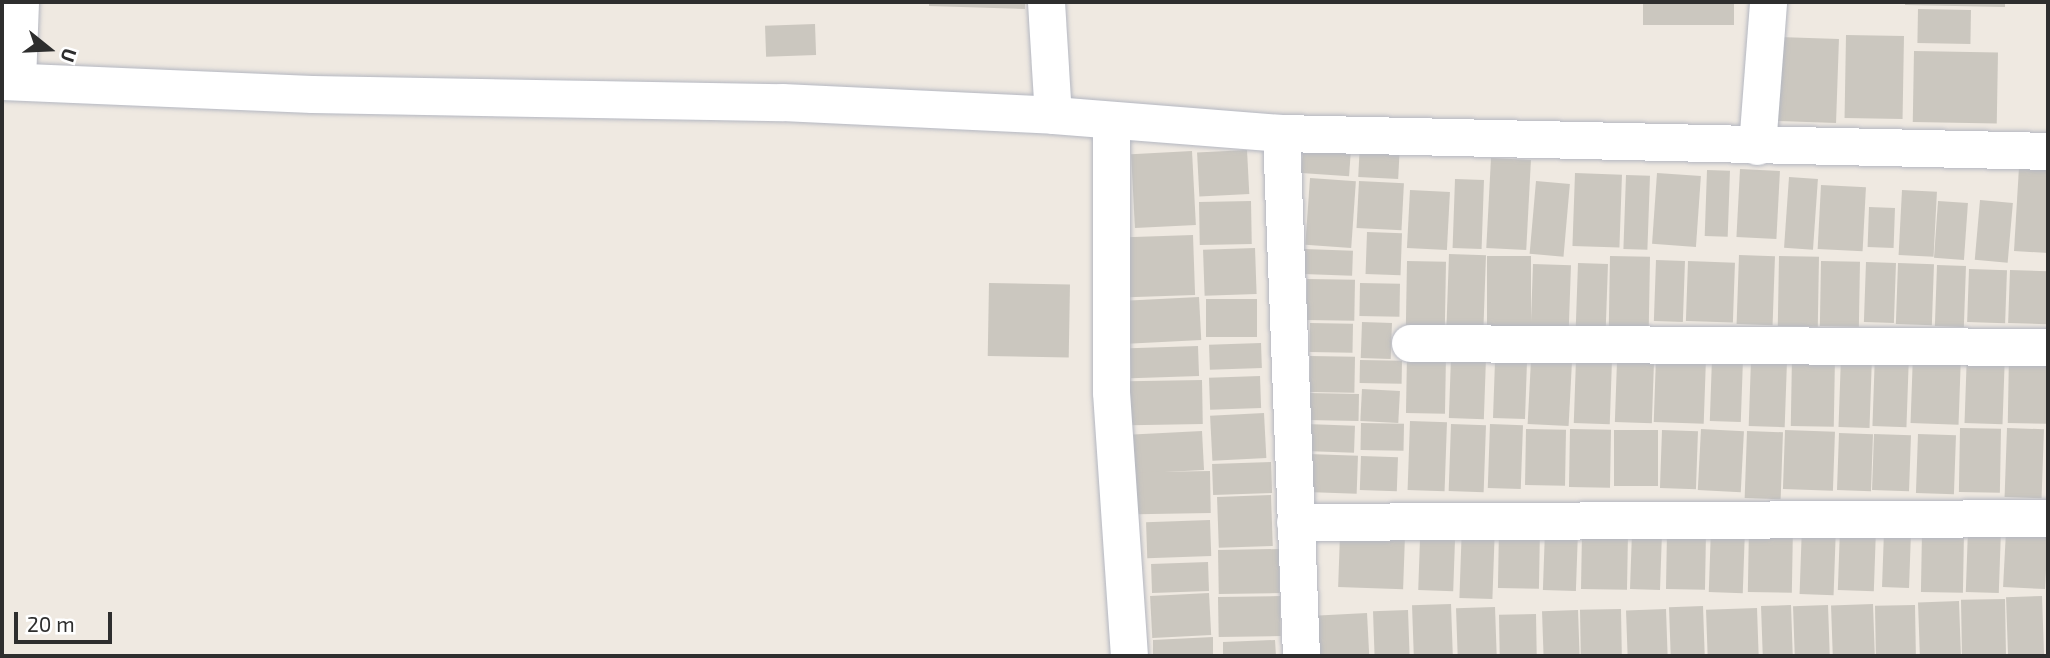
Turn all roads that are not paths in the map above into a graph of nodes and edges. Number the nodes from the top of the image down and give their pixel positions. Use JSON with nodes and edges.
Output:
{"nodes":[{"id":1,"x":20,"y":2,"type":"edge"},
{"id":2,"x":1046,"y":2,"type":"edge"},
{"id":3,"x":1768,"y":2,"type":"edge"},
{"id":4,"x":9,"y":80,"type":"edge"},
{"id":5,"x":1053,"y":115,"type":"junction"},
{"id":6,"x":1111,"y":120,"type":"junction"},
{"id":7,"x":1281,"y":133,"type":"junction"},
{"id":8,"x":1757,"y":146,"type":"junction"},
{"id":9,"x":2048,"y":151,"type":"edge"},
{"id":10,"x":1410,"y":343,"type":"dead end"},
{"id":11,"x":2048,"y":347,"type":"edge"},
{"id":12,"x":2048,"y":518,"type":"edge"},
{"id":13,"x":1295,"y":522,"type":"junction"},
{"id":14,"x":1129,"y":656,"type":"edge"},
{"id":15,"x":1301,"y":656,"type":"edge"}],
"edges":[{"from":1,"to":4,"type":"street"},
{"from":2,"to":5,"type":"street"},
{"from":3,"to":8,"type":"street"},
{"from":4,"to":5,"type":"street"},
{"from":5,"to":6,"type":"street"},
{"from":6,"to":7,"type":"street"},
{"from":6,"to":14,"type":"street"},
{"from":7,"to":8,"type":"street"},
{"from":7,"to":13,"type":"street"},
{"from":8,"to":9,"type":"street"},
{"from":10,"to":11,"type":"street"},
{"from":12,"to":13,"type":"street"},
{"from":13,"to":15,"type":"street"}]}
